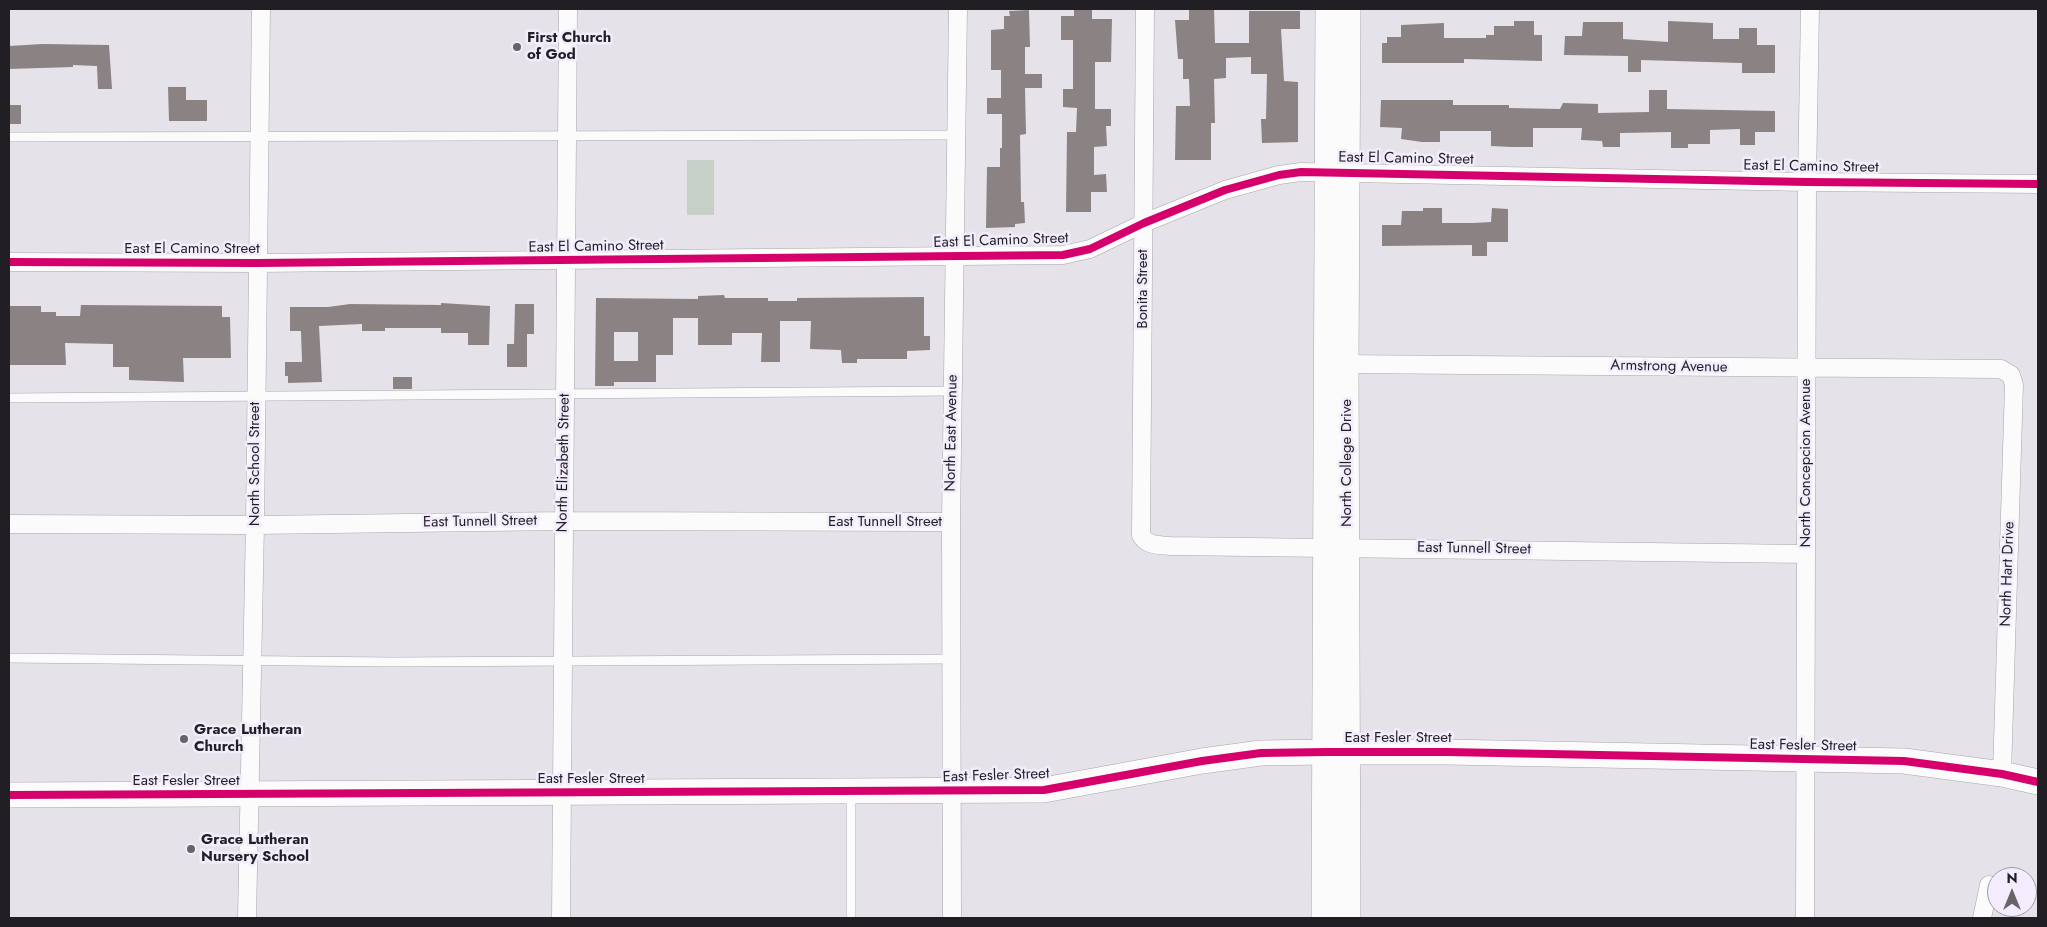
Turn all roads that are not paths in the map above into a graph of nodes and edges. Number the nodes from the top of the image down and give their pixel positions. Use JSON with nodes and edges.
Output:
{"nodes":[{"id":1,"x":261,"y":9,"type":"edge"},
{"id":2,"x":568,"y":9,"type":"edge"},
{"id":3,"x":958,"y":9,"type":"edge"},
{"id":4,"x":1145,"y":9,"type":"edge"},
{"id":5,"x":1328,"y":9,"type":"edge"},
{"id":6,"x":1348,"y":9,"type":"edge"},
{"id":7,"x":1810,"y":9,"type":"edge"},
{"id":8,"x":259,"y":136,"type":"junction"},
{"id":9,"x":567,"y":136,"type":"junction"},
{"id":10,"x":956,"y":136,"type":"junction"},
{"id":11,"x":9,"y":138,"type":"edge"},
{"id":12,"x":1337,"y":172,"type":"junction"},
{"id":13,"x":1807,"y":182,"type":"junction"},
{"id":14,"x":2038,"y":184,"type":"edge"},
{"id":15,"x":1144,"y":223,"type":"junction"},
{"id":16,"x":955,"y":257,"type":"junction"},
{"id":17,"x":567,"y":261,"type":"junction"},
{"id":18,"x":9,"y":262,"type":"edge"},
{"id":19,"x":257,"y":264,"type":"junction"},
{"id":20,"x":1336,"y":364,"type":"junction"},
{"id":21,"x":1806,"y":368,"type":"junction"},
{"id":22,"x":2011,"y":375,"type":"joint"},
{"id":23,"x":953,"y":392,"type":"junction"},
{"id":24,"x":565,"y":393,"type":"junction"},
{"id":25,"x":256,"y":396,"type":"junction"},
{"id":26,"x":9,"y":398,"type":"edge"},
{"id":27,"x":563,"y":521,"type":"junction"},
{"id":28,"x":951,"y":522,"type":"junction"},
{"id":29,"x":9,"y":524,"type":"edge"},
{"id":30,"x":255,"y":525,"type":"junction"},
{"id":31,"x":1143,"y":539,"type":"joint"},
{"id":32,"x":1336,"y":546,"type":"junction"},
{"id":33,"x":1806,"y":554,"type":"junction"},
{"id":34,"x":9,"y":658,"type":"edge"},
{"id":35,"x":952,"y":659,"type":"junction"},
{"id":36,"x":562,"y":660,"type":"junction"},
{"id":37,"x":252,"y":661,"type":"junction"},
{"id":38,"x":1337,"y":752,"type":"junction"},
{"id":39,"x":1805,"y":760,"type":"junction"},
{"id":40,"x":2002,"y":774,"type":"junction"},
{"id":41,"x":2038,"y":782,"type":"edge"},
{"id":42,"x":561,"y":792,"type":"junction"},
{"id":43,"x":851,"y":792,"type":"junction"},
{"id":44,"x":953,"y":792,"type":"junction"},
{"id":45,"x":249,"y":794,"type":"junction"},
{"id":46,"x":9,"y":795,"type":"edge"},
{"id":47,"x":1987,"y":894,"type":"edge"},
{"id":48,"x":247,"y":918,"type":"edge"},
{"id":49,"x":561,"y":918,"type":"edge"},
{"id":50,"x":851,"y":918,"type":"edge"},
{"id":51,"x":952,"y":918,"type":"edge"},
{"id":52,"x":1324,"y":918,"type":"edge"},
{"id":53,"x":1348,"y":918,"type":"edge"},
{"id":54,"x":1805,"y":918,"type":"edge"},
{"id":55,"x":1982,"y":918,"type":"edge"}],
"edges":[{"from":1,"to":8,"type":"street","name":"North School Street"},
{"from":2,"to":9,"type":"street","name":"North Elizabeth Street"},
{"from":3,"to":10,"type":"street","name":"North East Avenue"},
{"from":4,"to":15,"type":"street","name":"Bonita Street"},
{"from":5,"to":12,"type":"street","name":"North College Drive"},
{"from":6,"to":12,"type":"street","name":"North College Drive"},
{"from":7,"to":13,"type":"street","name":"North Concepcion Avenue"},
{"from":8,"to":9,"type":"lane"},
{"from":8,"to":11,"type":"lane"},
{"from":8,"to":19,"type":"street","name":"North School Street"},
{"from":9,"to":10,"type":"lane"},
{"from":9,"to":17,"type":"street","name":"North Elizabeth Street"},
{"from":10,"to":16,"type":"street","name":"North East Avenue"},
{"from":12,"to":13,"type":"street","name":"East El Camino Street"},
{"from":12,"to":15,"type":"street","name":"East El Camino Street"},
{"from":12,"to":20,"type":"street","name":"North College Drive"},
{"from":13,"to":14,"type":"street","name":"East El Camino Street"},
{"from":13,"to":21,"type":"street","name":"North Concepcion Avenue"},
{"from":15,"to":16,"type":"street","name":"East El Camino Street"},
{"from":15,"to":31,"type":"street","name":"Bonita Street"},
{"from":16,"to":17,"type":"street","name":"East El Camino Street"},
{"from":16,"to":23,"type":"street","name":"North East Avenue"},
{"from":17,"to":19,"type":"street","name":"East El Camino Street"},
{"from":17,"to":24,"type":"street","name":"North Elizabeth Street"},
{"from":18,"to":19,"type":"street","name":"East El Camino Street"},
{"from":19,"to":25,"type":"street","name":"North School Street"},
{"from":20,"to":21,"type":"street","name":"Armstrong Avenue"},
{"from":20,"to":32,"type":"street","name":"North College Drive"},
{"from":21,"to":22,"type":"street","name":"Armstrong Avenue"},
{"from":21,"to":33,"type":"street","name":"North Concepcion Avenue"},
{"from":22,"to":40,"type":"street","name":"North Hart Drive"},
{"from":23,"to":24,"type":"lane"},
{"from":23,"to":28,"type":"street","name":"North East Avenue"},
{"from":24,"to":25,"type":"lane"},
{"from":24,"to":27,"type":"street","name":"North Elizabeth Street"},
{"from":25,"to":26,"type":"lane"},
{"from":25,"to":30,"type":"street","name":"North School Street"},
{"from":27,"to":28,"type":"street","name":"East Tunnell Street"},
{"from":27,"to":30,"type":"street","name":"East Tunnell Street"},
{"from":27,"to":36,"type":"street","name":"North Elizabeth Street"},
{"from":28,"to":35,"type":"street","name":"North East Avenue"},
{"from":29,"to":30,"type":"street","name":"East Tunnell Street"},
{"from":30,"to":37,"type":"street","name":"North School Street"},
{"from":31,"to":32,"type":"street","name":"East Tunnell Street"},
{"from":32,"to":33,"type":"street","name":"East Tunnell Street"},
{"from":32,"to":38,"type":"street","name":"North College Drive"},
{"from":33,"to":39,"type":"street","name":"North Concepcion Avenue"},
{"from":34,"to":37,"type":"lane"},
{"from":35,"to":36,"type":"lane"},
{"from":35,"to":44,"type":"street","name":"North East Avenue"},
{"from":36,"to":37,"type":"lane"},
{"from":36,"to":42,"type":"street","name":"North Elizabeth Street"},
{"from":37,"to":45,"type":"street","name":"North School Street"},
{"from":38,"to":39,"type":"street","name":"East Fesler Street"},
{"from":38,"to":44,"type":"street","name":"East Fesler Street"},
{"from":38,"to":52,"type":"street","name":"North College Drive"},
{"from":38,"to":53,"type":"street","name":"North College Drive"},
{"from":39,"to":40,"type":"street","name":"East Fesler Street"},
{"from":39,"to":54,"type":"street","name":"North Concepcion Avenue"},
{"from":40,"to":41,"type":"street","name":"East Fesler Street"},
{"from":42,"to":43,"type":"street","name":"East Fesler Street"},
{"from":42,"to":45,"type":"street","name":"East Fesler Street"},
{"from":42,"to":49,"type":"street","name":"North Elizabeth Street"},
{"from":43,"to":44,"type":"street","name":"East Fesler Street"},
{"from":43,"to":50,"type":"lane"},
{"from":44,"to":51,"type":"street","name":"North East Avenue"},
{"from":45,"to":46,"type":"street","name":"East Fesler Street"},
{"from":45,"to":48,"type":"street","name":"North School Street"},
{"from":47,"to":55,"type":"street"}]}
